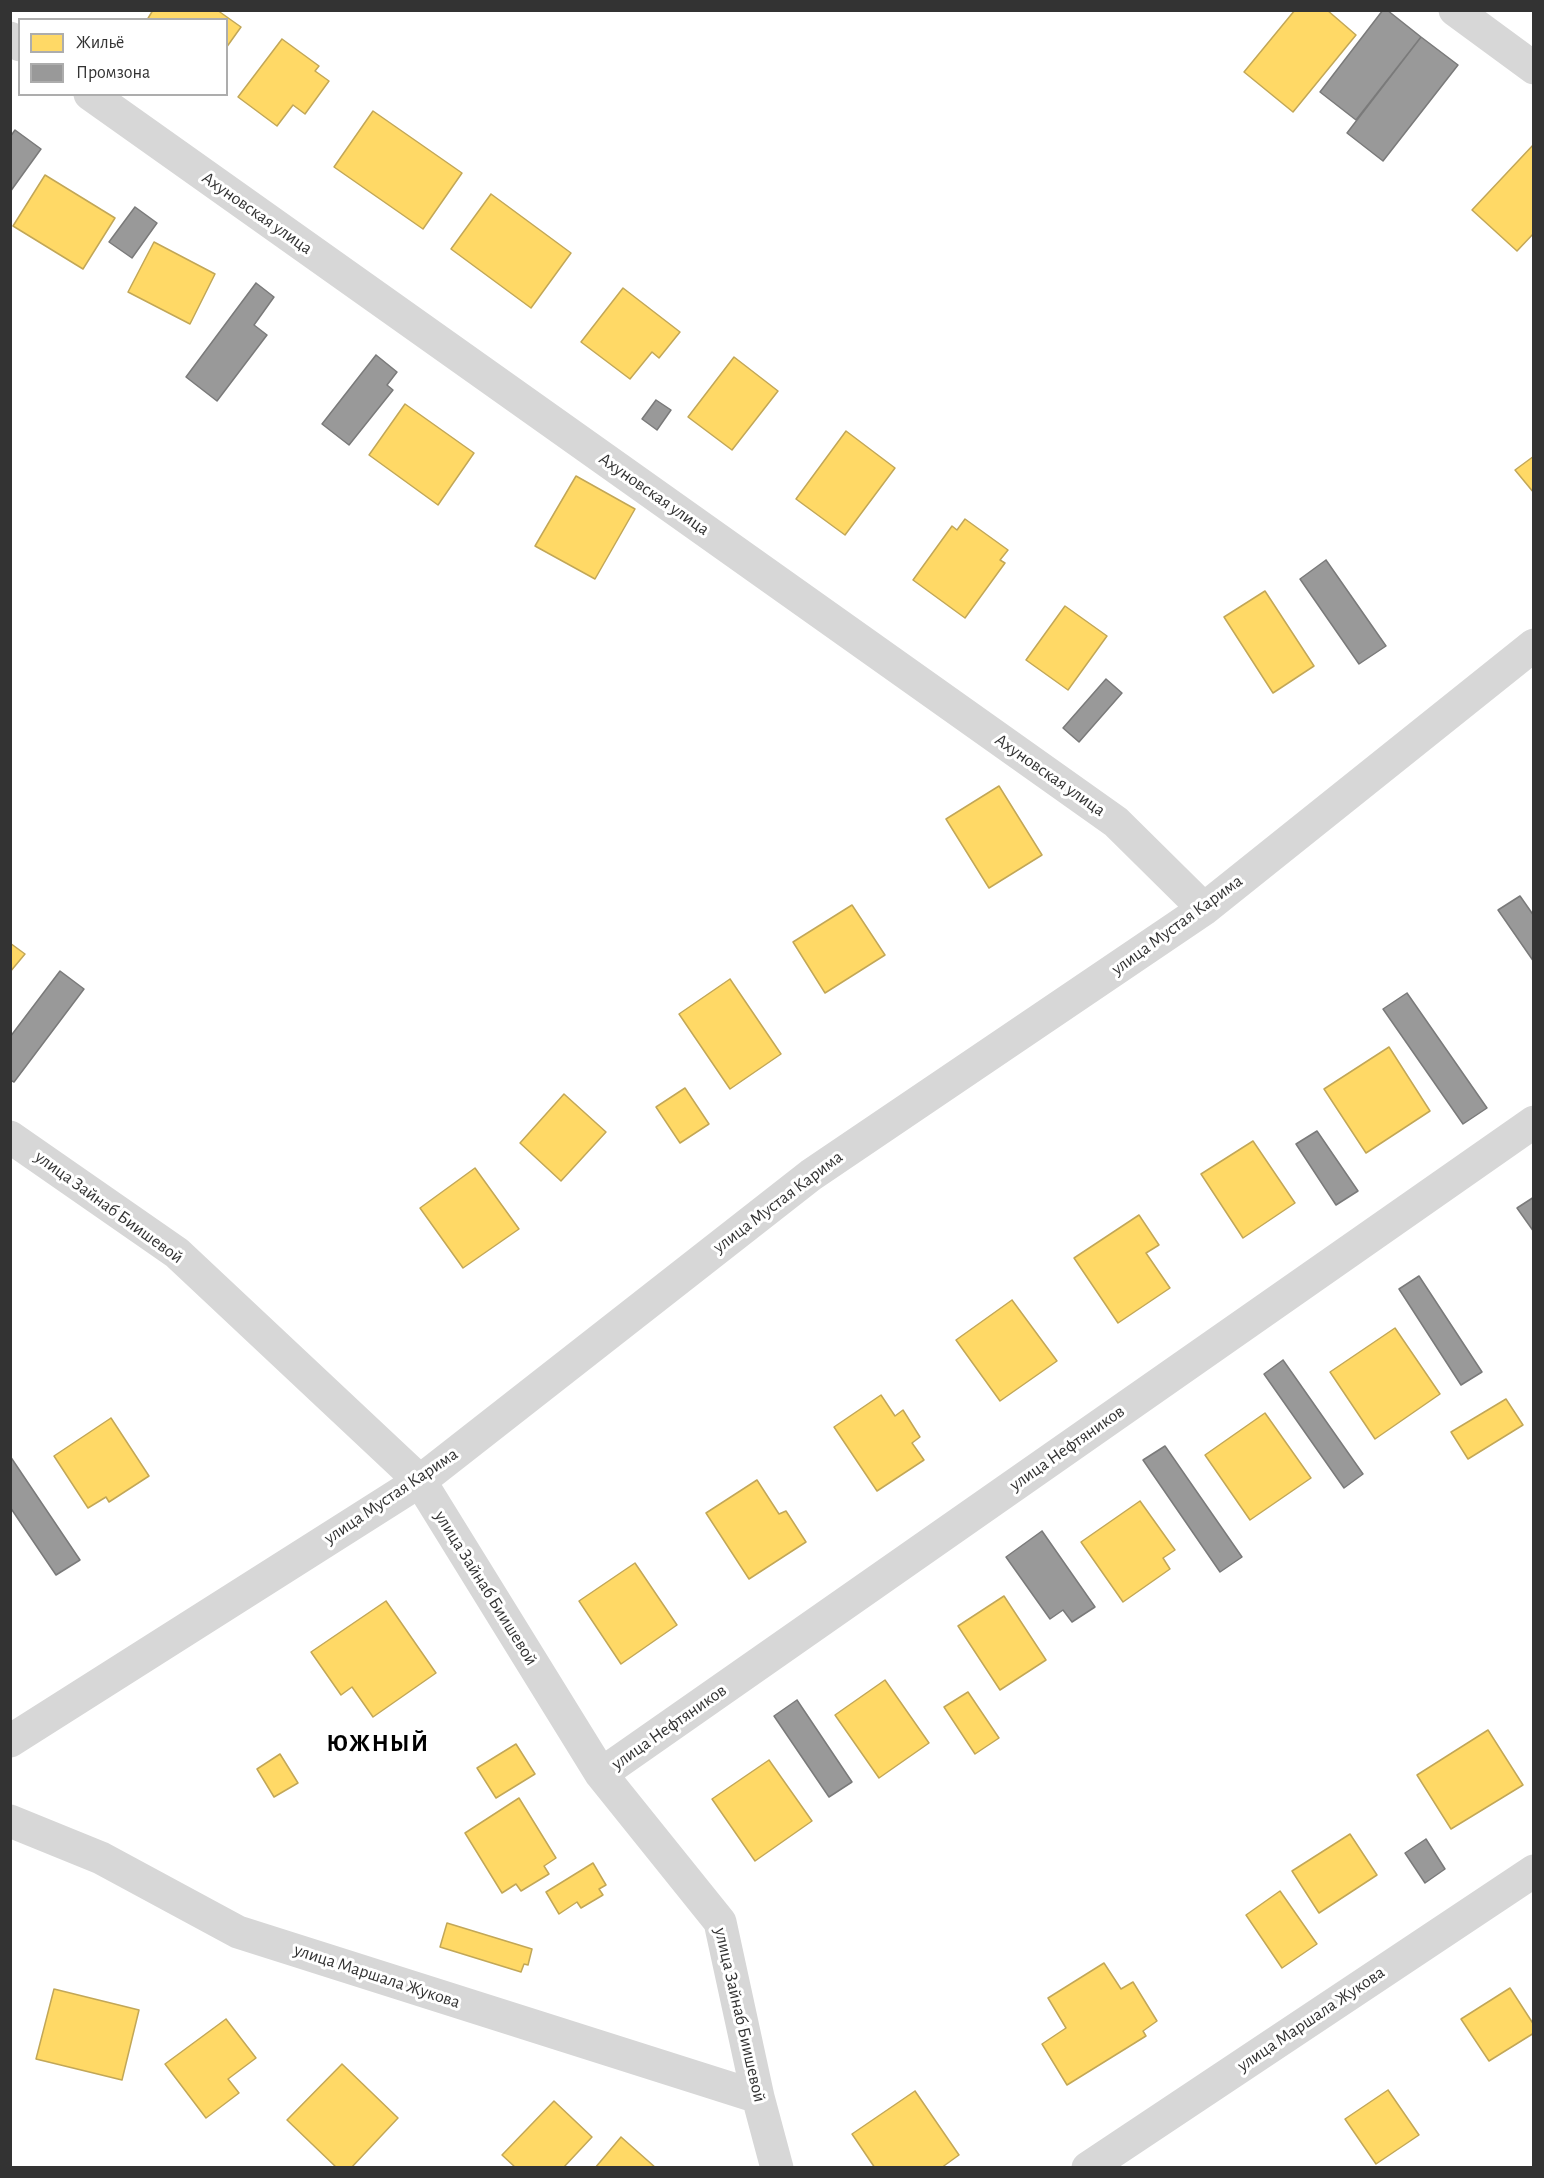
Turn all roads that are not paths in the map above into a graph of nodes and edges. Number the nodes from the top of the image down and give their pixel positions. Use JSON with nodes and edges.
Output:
{"nodes":[{"id":1,"x":1455,"y":10,"type":"edge"},
{"id":2,"x":1533,"y":68,"type":"edge"},
{"id":3,"x":93,"y":96,"type":"edge"},
{"id":4,"x":1533,"y":645,"type":"edge"},
{"id":5,"x":1204,"y":909,"type":"junction"},
{"id":6,"x":1533,"y":1122,"type":"edge"},
{"id":7,"x":10,"y":1137,"type":"edge"},
{"id":8,"x":420,"y":1481,"type":"junction"},
{"id":9,"x":10,"y":1741,"type":"edge"},
{"id":10,"x":601,"y":1774,"type":"junction"},
{"id":11,"x":10,"y":1821,"type":"edge"},
{"id":12,"x":1533,"y":1871,"type":"edge"},
{"id":13,"x":758,"y":2097,"type":"junction"},
{"id":14,"x":777,"y":2168,"type":"edge"},
{"id":15,"x":1088,"y":2168,"type":"edge"}],
"edges":[{"from":1,"to":2,"type":"street"},
{"from":3,"to":5,"type":"street","name":"Ахуновская улица"},
{"from":4,"to":5,"type":"street","name":"улица Мустая Карима"},
{"from":5,"to":8,"type":"street","name":"улица Мустая Карима"},
{"from":6,"to":10,"type":"street","name":"улица Нефтяников"},
{"from":7,"to":8,"type":"street","name":"улица Зайнаб Биишевой"},
{"from":8,"to":9,"type":"street","name":"улица Мустая Карима"},
{"from":8,"to":10,"type":"street","name":"улица Зайнаб Биишевой"},
{"from":10,"to":13,"type":"street","name":"улица Зайнаб Биишевой"},
{"from":11,"to":13,"type":"street","name":"улица Маршала Жукова"},
{"from":12,"to":15,"type":"street","name":"улица Маршала Жукова"},
{"from":13,"to":14,"type":"street","name":"улица Зайнаб Биишевой"}]}
